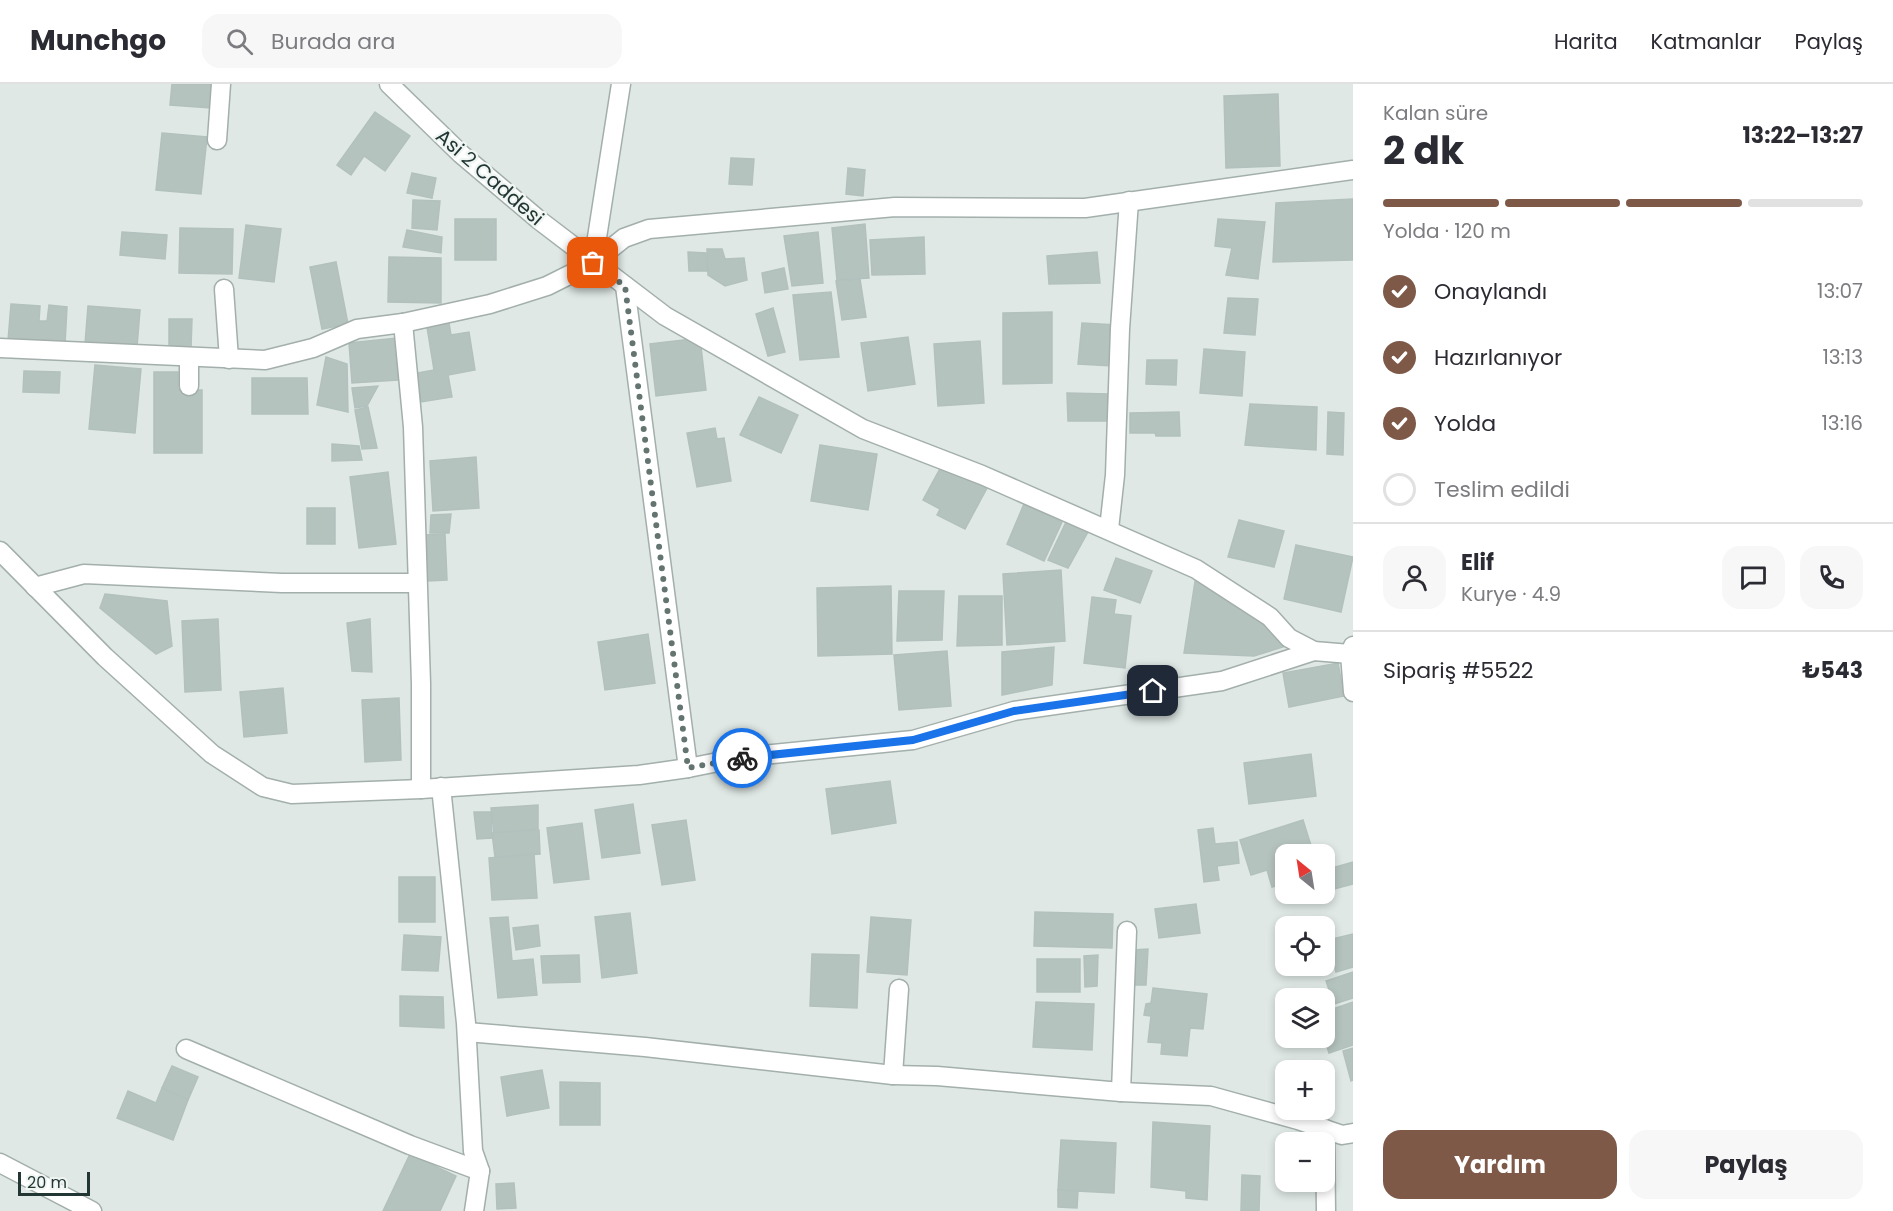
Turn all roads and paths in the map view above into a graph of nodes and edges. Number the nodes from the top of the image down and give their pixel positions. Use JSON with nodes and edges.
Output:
{"nodes":[{"id":1,"x":221,"y":84,"type":"edge"},
{"id":2,"x":389,"y":84,"type":"edge"},
{"id":3,"x":621,"y":84,"type":"edge"},
{"id":4,"x":217,"y":140,"type":"dead end"},
{"id":5,"x":1353,"y":170,"type":"edge"},
{"id":6,"x":1129,"y":201,"type":"junction"},
{"id":7,"x":593,"y":263,"type":"junction"},
{"id":8,"x":625,"y":286,"type":"junction"},
{"id":9,"x":224,"y":289,"type":"dead end"},
{"id":10,"x":404,"y":323,"type":"junction"},
{"id":11,"x":0,"y":348,"type":"edge"},
{"id":12,"x":189,"y":357,"type":"junction"},
{"id":13,"x":229,"y":358,"type":"junction"},
{"id":14,"x":189,"y":386,"type":"dead end"},
{"id":15,"x":1109,"y":530,"type":"junction"},
{"id":16,"x":0,"y":552,"type":"edge"},
{"id":17,"x":417,"y":583,"type":"junction"},
{"id":18,"x":35,"y":586,"type":"junction"},
{"id":19,"x":1352,"y":650,"type":"edge"},
{"id":20,"x":1314,"y":651,"type":"junction"},
{"id":21,"x":1353,"y":692,"type":"edge"},
{"id":22,"x":688,"y":768,"type":"junction"},
{"id":23,"x":441,"y":787,"type":"junction"},
{"id":24,"x":421,"y":789,"type":"junction"},
{"id":25,"x":1127,"y":931,"type":"dead end"},
{"id":26,"x":899,"y":989,"type":"dead end"},
{"id":27,"x":466,"y":1032,"type":"junction"},
{"id":28,"x":186,"y":1049,"type":"dead end"},
{"id":29,"x":893,"y":1075,"type":"junction"},
{"id":30,"x":1120,"y":1092,"type":"junction"},
{"id":31,"x":1325,"y":1129,"type":"junction"},
{"id":32,"x":1353,"y":1133,"type":"edge"},
{"id":33,"x":0,"y":1163,"type":"edge"},
{"id":34,"x":480,"y":1171,"type":"junction"},
{"id":35,"x":92,"y":1211,"type":"edge"},
{"id":36,"x":474,"y":1211,"type":"edge"},
{"id":37,"x":1326,"y":1211,"type":"edge"}],
"edges":[{"from":1,"to":4,"type":"street"},
{"from":2,"to":7,"type":"street","name":"Asi 2 Caddesi"},
{"from":3,"to":7,"type":"street"},
{"from":5,"to":6,"type":"street"},
{"from":6,"to":7,"type":"street"},
{"from":6,"to":15,"type":"street"},
{"from":7,"to":8,"type":"street","name":"Asi 2 Caddesi"},
{"from":7,"to":10,"type":"street"},
{"from":8,"to":15,"type":"street","name":"Asi 2 Caddesi"},
{"from":8,"to":22,"type":"street"},
{"from":9,"to":13,"type":"street"},
{"from":10,"to":13,"type":"street"},
{"from":10,"to":17,"type":"street"},
{"from":11,"to":12,"type":"street"},
{"from":12,"to":13,"type":"street"},
{"from":12,"to":14,"type":"street"},
{"from":15,"to":20,"type":"street","name":"Asi 2 Caddesi"},
{"from":16,"to":18,"type":"street"},
{"from":17,"to":18,"type":"street"},
{"from":17,"to":24,"type":"street"},
{"from":18,"to":24,"type":"street"},
{"from":19,"to":20,"type":"street"},
{"from":19,"to":21,"type":"street"},
{"from":20,"to":22,"type":"street"},
{"from":22,"to":23,"type":"street"},
{"from":23,"to":24,"type":"street"},
{"from":23,"to":27,"type":"street"},
{"from":25,"to":30,"type":"street"},
{"from":26,"to":29,"type":"street"},
{"from":27,"to":29,"type":"street"},
{"from":27,"to":34,"type":"street"},
{"from":28,"to":34,"type":"street"},
{"from":29,"to":30,"type":"street"},
{"from":30,"to":31,"type":"street"},
{"from":31,"to":32,"type":"street"},
{"from":31,"to":37,"type":"street"},
{"from":33,"to":35,"type":"street"},
{"from":34,"to":36,"type":"street"}]}
